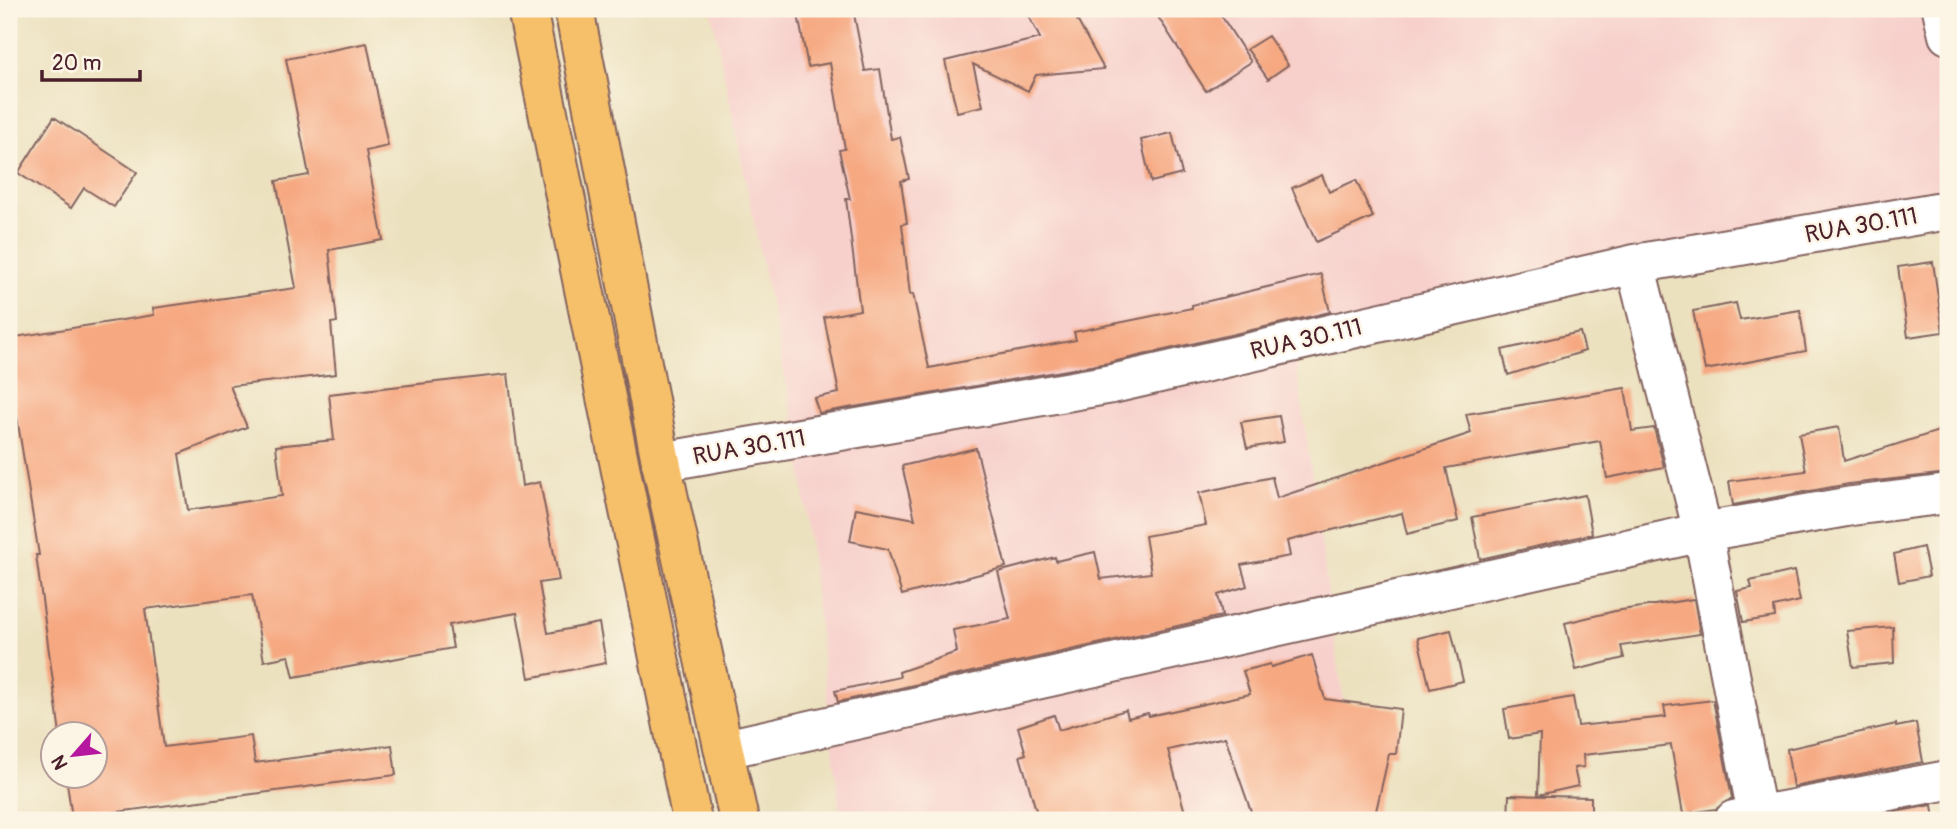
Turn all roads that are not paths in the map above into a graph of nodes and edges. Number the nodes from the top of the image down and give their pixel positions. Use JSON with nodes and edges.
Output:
{"nodes":[{"id":1,"x":527,"y":9,"type":"edge"},
{"id":2,"x":574,"y":9,"type":"edge"},
{"id":3,"x":1942,"y":9,"type":"edge"},
{"id":4,"x":1948,"y":35,"type":"edge"},
{"id":5,"x":1948,"y":210,"type":"edge"},
{"id":6,"x":1635,"y":264,"type":"junction"},
{"id":7,"x":661,"y":462,"type":"junction"},
{"id":8,"x":1948,"y":494,"type":"edge"},
{"id":9,"x":1703,"y":532,"type":"junction"},
{"id":10,"x":725,"y":749,"type":"junction"},
{"id":11,"x":1948,"y":780,"type":"edge"},
{"id":12,"x":1749,"y":818,"type":"edge"},
{"id":13,"x":692,"y":820,"type":"edge"},
{"id":14,"x":739,"y":820,"type":"edge"}],
"edges":[{"from":1,"to":13,"type":"highway"},
{"from":2,"to":7,"type":"highway"},
{"from":3,"to":4,"type":"street"},
{"from":5,"to":6,"type":"street","name":"RUA 30.111"},
{"from":6,"to":7,"type":"street","name":"RUA 30.111"},
{"from":6,"to":9,"type":"street"},
{"from":7,"to":10,"type":"highway"},
{"from":8,"to":9,"type":"street"},
{"from":9,"to":10,"type":"street"},
{"from":9,"to":12,"type":"street"},
{"from":10,"to":14,"type":"highway"},
{"from":11,"to":12,"type":"street"}]}
